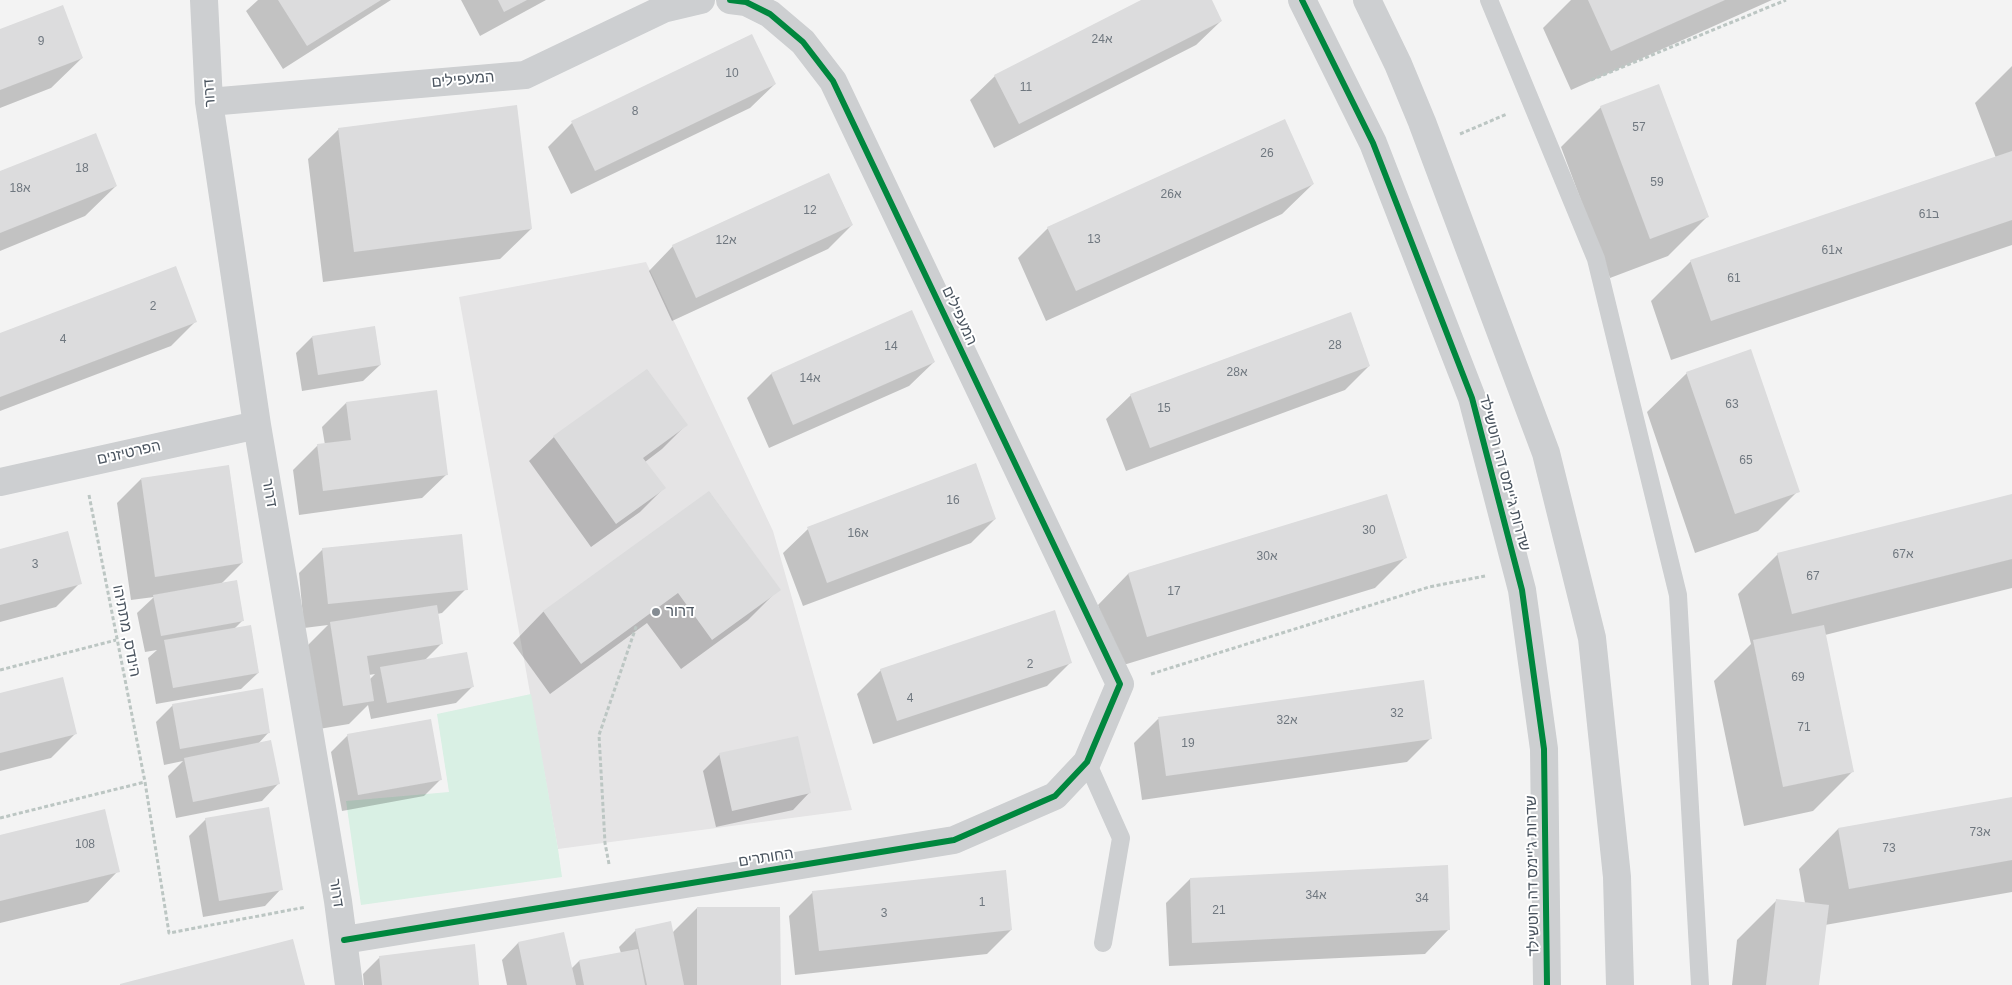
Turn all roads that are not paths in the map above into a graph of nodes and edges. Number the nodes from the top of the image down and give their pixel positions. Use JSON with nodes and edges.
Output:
{"nodes":[{"id":1,"x":204,"y":0,"type":"edge"},
{"id":2,"x":701,"y":0,"type":"edge"},
{"id":3,"x":730,"y":0,"type":"edge"},
{"id":4,"x":1302,"y":0,"type":"edge"},
{"id":5,"x":1367,"y":0,"type":"edge"},
{"id":6,"x":1489,"y":0,"type":"edge"},
{"id":7,"x":210,"y":102,"type":"junction"},
{"id":8,"x":257,"y":424,"type":"junction"},
{"id":9,"x":0,"y":482,"type":"edge"},
{"id":10,"x":1120,"y":684,"type":"joint"},
{"id":11,"x":1087,"y":762,"type":"junction"},
{"id":12,"x":344,"y":940,"type":"junction"},
{"id":13,"x":1103,"y":944,"type":"dead end"},
{"id":14,"x":349,"y":985,"type":"edge"},
{"id":15,"x":1548,"y":985,"type":"edge"},
{"id":16,"x":1620,"y":985,"type":"edge"},
{"id":17,"x":1700,"y":985,"type":"edge"}],
"edges":[{"from":1,"to":7,"type":"street","name":"דרור"},
{"from":2,"to":7,"type":"street","name":"המעפילים"},
{"from":3,"to":10,"type":"street","name":"המעפילים"},
{"from":4,"to":15,"type":"street","name":"שדרות ג'יימס דה רוטשילד"},
{"from":5,"to":16,"type":"street"},
{"from":6,"to":17,"type":"lane"},
{"from":7,"to":8,"type":"street","name":"דרור"},
{"from":8,"to":9,"type":"street","name":"הפרטיזנים"},
{"from":8,"to":12,"type":"street","name":"דרור"},
{"from":10,"to":11,"type":"street","name":"החותרים"},
{"from":11,"to":12,"type":"street","name":"החותרים"},
{"from":11,"to":13,"type":"lane"},
{"from":12,"to":14,"type":"street","name":"דרור"}]}
